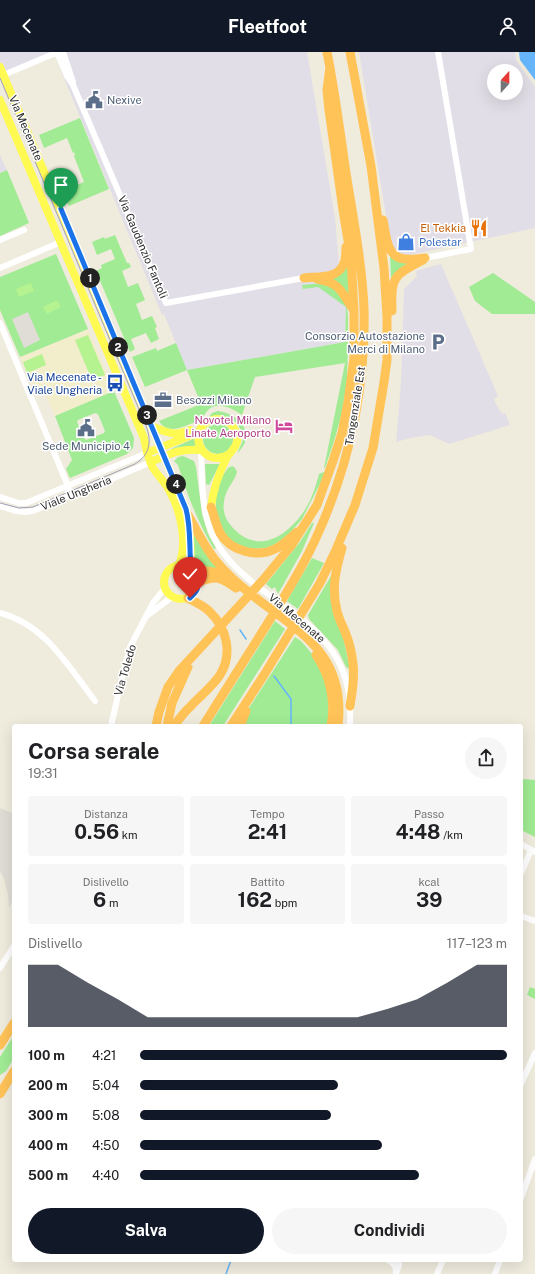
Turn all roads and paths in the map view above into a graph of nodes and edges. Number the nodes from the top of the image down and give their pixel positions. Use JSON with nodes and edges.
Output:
{"nodes":[{"id":1,"x":59,"y":52,"type":"edge"},
{"id":2,"x":327,"y":52,"type":"edge"},
{"id":3,"x":350,"y":52,"type":"edge"},
{"id":4,"x":438,"y":52,"type":"edge"},
{"id":5,"x":330,"y":67,"type":"junction"},
{"id":6,"x":1,"y":73,"type":"edge"},
{"id":7,"x":0,"y":100,"type":"edge"},
{"id":8,"x":370,"y":166,"type":"junction"},
{"id":9,"x":24,"y":230,"type":"dead end"},
{"id":10,"x":348,"y":238,"type":"junction"},
{"id":11,"x":0,"y":240,"type":"edge"},
{"id":12,"x":61,"y":242,"type":"junction"},
{"id":13,"x":425,"y":258,"type":"junction"},
{"id":14,"x":0,"y":268,"type":"edge"},
{"id":15,"x":304,"y":278,"type":"junction"},
{"id":16,"x":354,"y":311,"type":"junction"},
{"id":17,"x":0,"y":322,"type":"edge"},
{"id":18,"x":386,"y":360,"type":"junction"},
{"id":19,"x":151,"y":426,"type":"junction"},
{"id":20,"x":201,"y":428,"type":"junction"},
{"id":21,"x":161,"y":448,"type":"junction"},
{"id":22,"x":201,"y":450,"type":"junction"},
{"id":23,"x":147,"y":453,"type":"junction"},
{"id":24,"x":229,"y":454,"type":"junction"},
{"id":25,"x":164,"y":456,"type":"junction"},
{"id":26,"x":151,"y":462,"type":"junction"},
{"id":27,"x":68,"y":486,"type":"junction"},
{"id":28,"x":0,"y":497,"type":"edge"},
{"id":29,"x":65,"y":497,"type":"junction"},
{"id":30,"x":19,"y":503,"type":"junction"},
{"id":31,"x":356,"y":505,"type":"junction"},
{"id":32,"x":0,"y":506,"type":"edge"},
{"id":33,"x":211,"y":507,"type":"junction"},
{"id":34,"x":20,"y":511,"type":"junction"},
{"id":35,"x":188,"y":515,"type":"junction"},
{"id":36,"x":303,"y":528,"type":"junction"},
{"id":37,"x":221,"y":549,"type":"junction"},
{"id":38,"x":179,"y":565,"type":"junction"},
{"id":39,"x":193,"y":570,"type":"junction"},
{"id":40,"x":232,"y":578,"type":"junction"},
{"id":41,"x":199,"y":582,"type":"junction"},
{"id":42,"x":165,"y":588,"type":"junction"},
{"id":43,"x":172,"y":597,"type":"junction"},
{"id":44,"x":188,"y":598,"type":"junction"},
{"id":45,"x":0,"y":613,"type":"edge"},
{"id":46,"x":147,"y":616,"type":"junction"},
{"id":47,"x":192,"y":658,"type":"junction"},
{"id":48,"x":264,"y":675,"type":"junction"},
{"id":49,"x":95,"y":702,"type":"dead end"},
{"id":50,"x":350,"y":706,"type":"junction"},
{"id":51,"x":111,"y":724,"type":"edge"},
{"id":52,"x":156,"y":724,"type":"edge"},
{"id":53,"x":167,"y":724,"type":"edge"},
{"id":54,"x":176,"y":724,"type":"edge"},
{"id":55,"x":204,"y":724,"type":"edge"},
{"id":56,"x":232,"y":724,"type":"edge"},
{"id":57,"x":241,"y":724,"type":"edge"},
{"id":58,"x":331,"y":724,"type":"edge"},
{"id":59,"x":338,"y":724,"type":"edge"},
{"id":60,"x":350,"y":724,"type":"edge"},
{"id":61,"x":523,"y":845,"type":"edge"},
{"id":62,"x":533,"y":851,"type":"edge"},
{"id":63,"x":523,"y":869,"type":"edge"},
{"id":64,"x":523,"y":917,"type":"edge"},
{"id":65,"x":535,"y":921,"type":"edge"},
{"id":66,"x":12,"y":949,"type":"edge"},
{"id":67,"x":0,"y":968,"type":"edge"},
{"id":68,"x":12,"y":1026,"type":"edge"},
{"id":69,"x":0,"y":1045,"type":"edge"},
{"id":70,"x":535,"y":1052,"type":"edge"},
{"id":71,"x":12,"y":1074,"type":"edge"},
{"id":72,"x":523,"y":1079,"type":"edge"},
{"id":73,"x":0,"y":1094,"type":"edge"},
{"id":74,"x":535,"y":1159,"type":"edge"},
{"id":75,"x":523,"y":1192,"type":"edge"},
{"id":76,"x":392,"y":1262,"type":"edge"},
{"id":77,"x":399,"y":1262,"type":"edge"},
{"id":78,"x":442,"y":1262,"type":"edge"},
{"id":79,"x":499,"y":1262,"type":"edge"},
{"id":80,"x":396,"y":1274,"type":"edge"},
{"id":81,"x":437,"y":1274,"type":"edge"},
{"id":82,"x":495,"y":1274,"type":"edge"}],
"edges":[{"from":1,"to":6,"type":"street","name":"Via Gaudenzio Fantoli"},
{"from":1,"to":15,"type":"street","name":"Via Gaudenzio Fantoli"},
{"from":2,"to":5,"type":"highway","name":"Tangenziale Est"},
{"from":3,"to":8,"type":"highway"},
{"from":4,"to":13,"type":"street"},
{"from":5,"to":10,"type":"highway"},
{"from":5,"to":55,"type":"highway","name":"Tangenziale Est"},
{"from":6,"to":19,"type":"main road","name":"Via Mecenate"},
{"from":7,"to":12,"type":"main road","name":"Via Mecenate"},
{"from":8,"to":13,"type":"highway"},
{"from":8,"to":18,"type":"highway"},
{"from":9,"to":11,"type":"street"},
{"from":10,"to":15,"type":"highway"},
{"from":10,"to":16,"type":"highway"},
{"from":12,"to":14,"type":"street"},
{"from":12,"to":23,"type":"main road","name":"Via Mecenate"},
{"from":13,"to":18,"type":"highway"},
{"from":15,"to":16,"type":"highway"},
{"from":16,"to":36,"type":"highway"},
{"from":17,"to":27,"type":"street"},
{"from":18,"to":31,"type":"highway"},
{"from":19,"to":20,"type":"main road","name":"Via Mecenate"},
{"from":19,"to":21,"type":"main road","name":"Via Mecenate"},
{"from":20,"to":21,"type":"main road","name":"Via Mecenate"},
{"from":20,"to":22,"type":"main road","name":"Via Mecenate"},
{"from":20,"to":24,"type":"main road","name":"Via Mecenate"},
{"from":21,"to":23,"type":"main road","name":"Via Mecenate"},
{"from":21,"to":25,"type":"main road","name":"Via Mecenate"},
{"from":22,"to":24,"type":"main road"},
{"from":22,"to":25,"type":"main road"},
{"from":22,"to":37,"type":"street","name":"Via Mecenate"},
{"from":23,"to":26,"type":"main road","name":"Via Mecenate"},
{"from":23,"to":27,"type":"street","name":"Viale Ungheria"},
{"from":24,"to":33,"type":"main road","name":"Via Mecenate"},
{"from":25,"to":26,"type":"main road"},
{"from":25,"to":35,"type":"main road","name":"Via Mecenate"},
{"from":26,"to":29,"type":"street","name":"Viale Ungheria"},
{"from":26,"to":38,"type":"main road","name":"Via Mecenate"},
{"from":27,"to":29,"type":"street"},
{"from":27,"to":30,"type":"street","name":"Viale Ungheria"},
{"from":28,"to":30,"type":"street"},
{"from":29,"to":34,"type":"street","name":"Viale Ungheria"},
{"from":30,"to":34,"type":"street"},
{"from":31,"to":48,"type":"highway"},
{"from":31,"to":50,"type":"highway"},
{"from":32,"to":34,"type":"street","name":"Viale Ungheria"},
{"from":33,"to":36,"type":"highway"},
{"from":33,"to":37,"type":"street","name":"Via Mecenate"},
{"from":35,"to":39,"type":"main road","name":"Via Mecenate"},
{"from":35,"to":40,"type":"highway"},
{"from":36,"to":47,"type":"highway"},
{"from":37,"to":50,"type":"street","name":"Via Mecenate"},
{"from":38,"to":39,"type":"main road"},
{"from":38,"to":42,"type":"main road"},
{"from":39,"to":40,"type":"highway"},
{"from":39,"to":41,"type":"main road","name":"Via Mecenate"},
{"from":40,"to":59,"type":"highway"},
{"from":41,"to":44,"type":"main road"},
{"from":41,"to":58,"type":"highway"},
{"from":42,"to":43,"type":"main road"},
{"from":42,"to":46,"type":"street","name":"Via Toledo"},
{"from":43,"to":44,"type":"main road"},
{"from":43,"to":46,"type":"street"},
{"from":44,"to":54,"type":"highway"},
{"from":45,"to":49,"type":"street"},
{"from":46,"to":51,"type":"street","name":"Via Toledo"},
{"from":47,"to":52,"type":"highway"},
{"from":47,"to":53,"type":"highway"},
{"from":48,"to":56,"type":"highway"},
{"from":48,"to":57,"type":"highway"},
{"from":50,"to":60,"type":"street","name":"Via Mecenate"},
{"from":61,"to":62,"type":"street"},
{"from":62,"to":63,"type":"street"},
{"from":64,"to":65,"type":"street"},
{"from":66,"to":67,"type":"street"},
{"from":68,"to":69,"type":"highway"},
{"from":70,"to":72,"type":"street"},
{"from":71,"to":73,"type":"highway"},
{"from":74,"to":75,"type":"street"},
{"from":76,"to":80,"type":"street"},
{"from":77,"to":80,"type":"street"},
{"from":78,"to":81,"type":"street"},
{"from":79,"to":82,"type":"street"}]}
